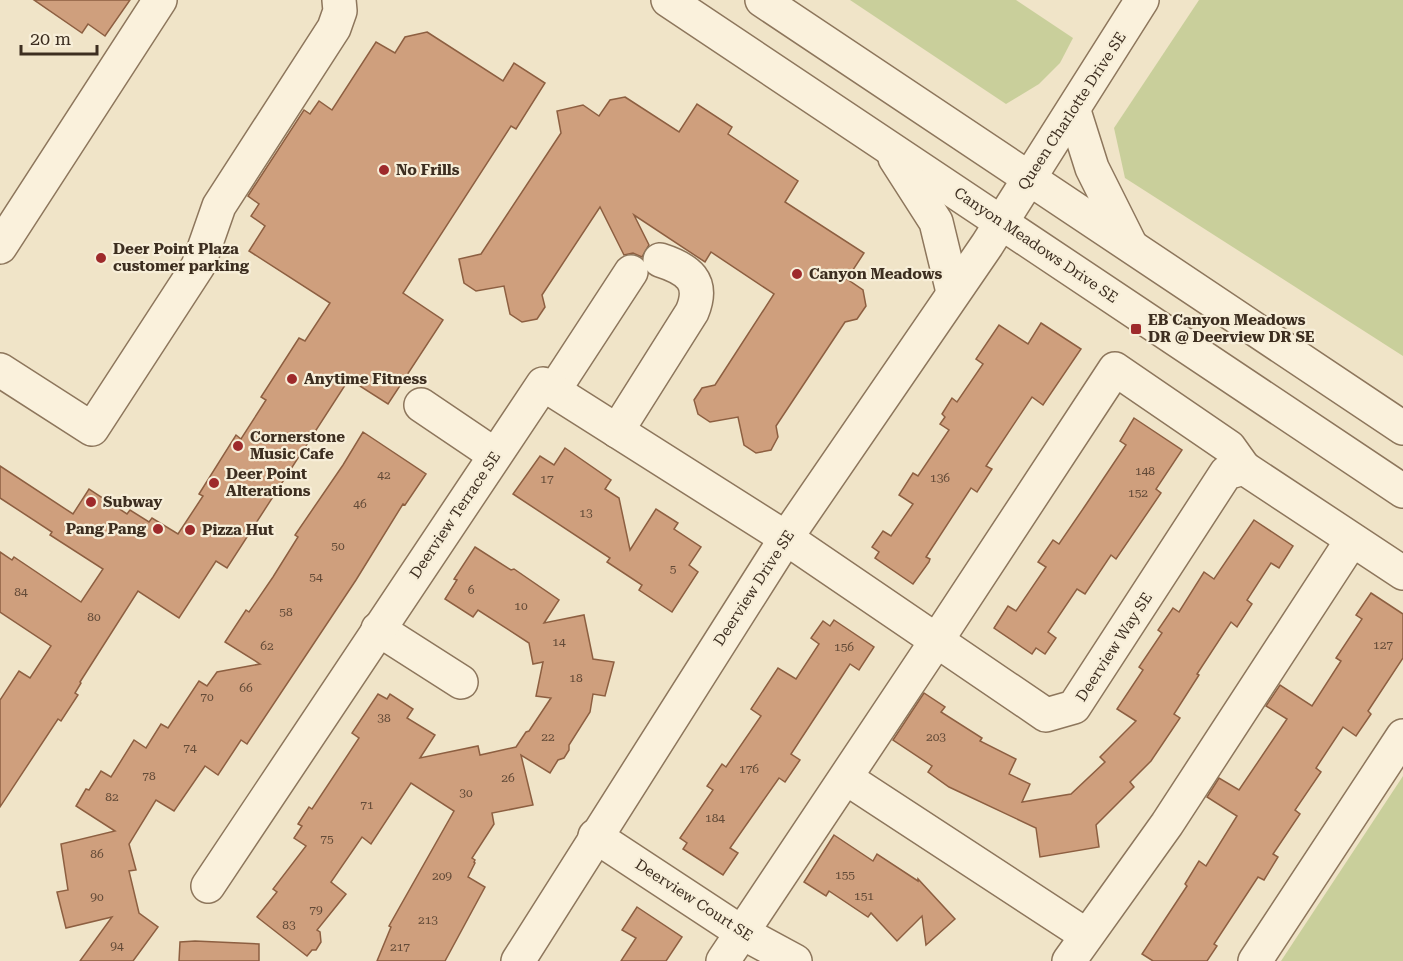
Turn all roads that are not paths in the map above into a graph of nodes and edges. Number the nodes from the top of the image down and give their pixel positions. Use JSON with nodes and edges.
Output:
{"nodes":[{"id":1,"x":160,"y":0,"type":"edge"},
{"id":2,"x":339,"y":0,"type":"edge"},
{"id":3,"x":668,"y":0,"type":"edge"},
{"id":4,"x":762,"y":0,"type":"edge"},
{"id":5,"x":1143,"y":0,"type":"edge"},
{"id":6,"x":1074,"y":111,"type":"junction"},
{"id":7,"x":888,"y":148,"type":"junction"},
{"id":8,"x":1029,"y":177,"type":"junction"},
{"id":9,"x":1002,"y":222,"type":"junction"},
{"id":10,"x":3,"y":236,"type":"edge"},
{"id":11,"x":1130,"y":246,"type":"junction"},
{"id":12,"x":953,"y":292,"type":"junction"},
{"id":13,"x":0,"y":370,"type":"edge"},
{"id":14,"x":554,"y":390,"type":"junction"},
{"id":15,"x":421,"y":405,"type":"dead end"},
{"id":16,"x":1403,"y":428,"type":"edge"},
{"id":17,"x":617,"y":431,"type":"junction"},
{"id":18,"x":495,"y":455,"type":"junction"},
{"id":19,"x":1244,"y":468,"type":"junction"},
{"id":20,"x":1403,"y":491,"type":"edge"},
{"id":21,"x":786,"y":538,"type":"junction"},
{"id":22,"x":1352,"y":540,"type":"junction"},
{"id":23,"x":1403,"y":573,"type":"edge"},
{"id":24,"x":378,"y":629,"type":"junction"},
{"id":25,"x":937,"y":640,"type":"junction"},
{"id":26,"x":461,"y":682,"type":"dead end"},
{"id":27,"x":1403,"y":736,"type":"edge"},
{"id":28,"x":846,"y":778,"type":"junction"},
{"id":29,"x":595,"y":836,"type":"junction"},
{"id":30,"x":208,"y":886,"type":"dead end"},
{"id":31,"x":741,"y":932,"type":"junction"},
{"id":32,"x":1077,"y":948,"type":"edge"},
{"id":33,"x":518,"y":961,"type":"edge"},
{"id":34,"x":723,"y":961,"type":"edge"},
{"id":35,"x":795,"y":961,"type":"edge"},
{"id":36,"x":1255,"y":961,"type":"edge"}],
"edges":[{"from":1,"to":10,"type":"street"},
{"from":2,"to":13,"type":"street"},
{"from":3,"to":7,"type":"street","name":"Canyon Meadows Drive SE"},
{"from":4,"to":8,"type":"street"},
{"from":5,"to":6,"type":"street","name":"Queen Charlotte Drive SE"},
{"from":6,"to":8,"type":"street","name":"Queen Charlotte Drive SE"},
{"from":6,"to":11,"type":"street"},
{"from":7,"to":9,"type":"street","name":"Canyon Meadows Drive SE"},
{"from":7,"to":12,"type":"street"},
{"from":8,"to":9,"type":"street","name":"Queen Charlotte Drive SE"},
{"from":8,"to":11,"type":"street"},
{"from":9,"to":12,"type":"street","name":"Deerview Drive SE"},
{"from":9,"to":20,"type":"street","name":"Canyon Meadows Drive SE"},
{"from":11,"to":16,"type":"street"},
{"from":12,"to":21,"type":"street","name":"Deerview Drive SE"},
{"from":14,"to":17,"type":"street"},
{"from":14,"to":17,"type":"street"},
{"from":14,"to":18,"type":"street","name":"Deerview Terrace SE"},
{"from":15,"to":18,"type":"street"},
{"from":17,"to":21,"type":"street"},
{"from":18,"to":24,"type":"street","name":"Deerview Terrace SE"},
{"from":19,"to":22,"type":"street"},
{"from":19,"to":25,"type":"street","name":"Deerview Way SE"},
{"from":19,"to":25,"type":"street"},
{"from":21,"to":25,"type":"street","name":"Deerview Way SE"},
{"from":21,"to":29,"type":"street","name":"Deerview Drive SE"},
{"from":22,"to":23,"type":"street"},
{"from":22,"to":32,"type":"street"},
{"from":24,"to":26,"type":"street"},
{"from":24,"to":30,"type":"street","name":"Deerview Terrace SE"},
{"from":25,"to":28,"type":"street"},
{"from":27,"to":36,"type":"street"},
{"from":28,"to":31,"type":"street"},
{"from":28,"to":32,"type":"street"},
{"from":29,"to":31,"type":"street","name":"Deerview Court SE"},
{"from":29,"to":33,"type":"street","name":"Deerview Drive SE"},
{"from":31,"to":34,"type":"street"},
{"from":31,"to":35,"type":"street","name":"Deerview Court SE"}]}
